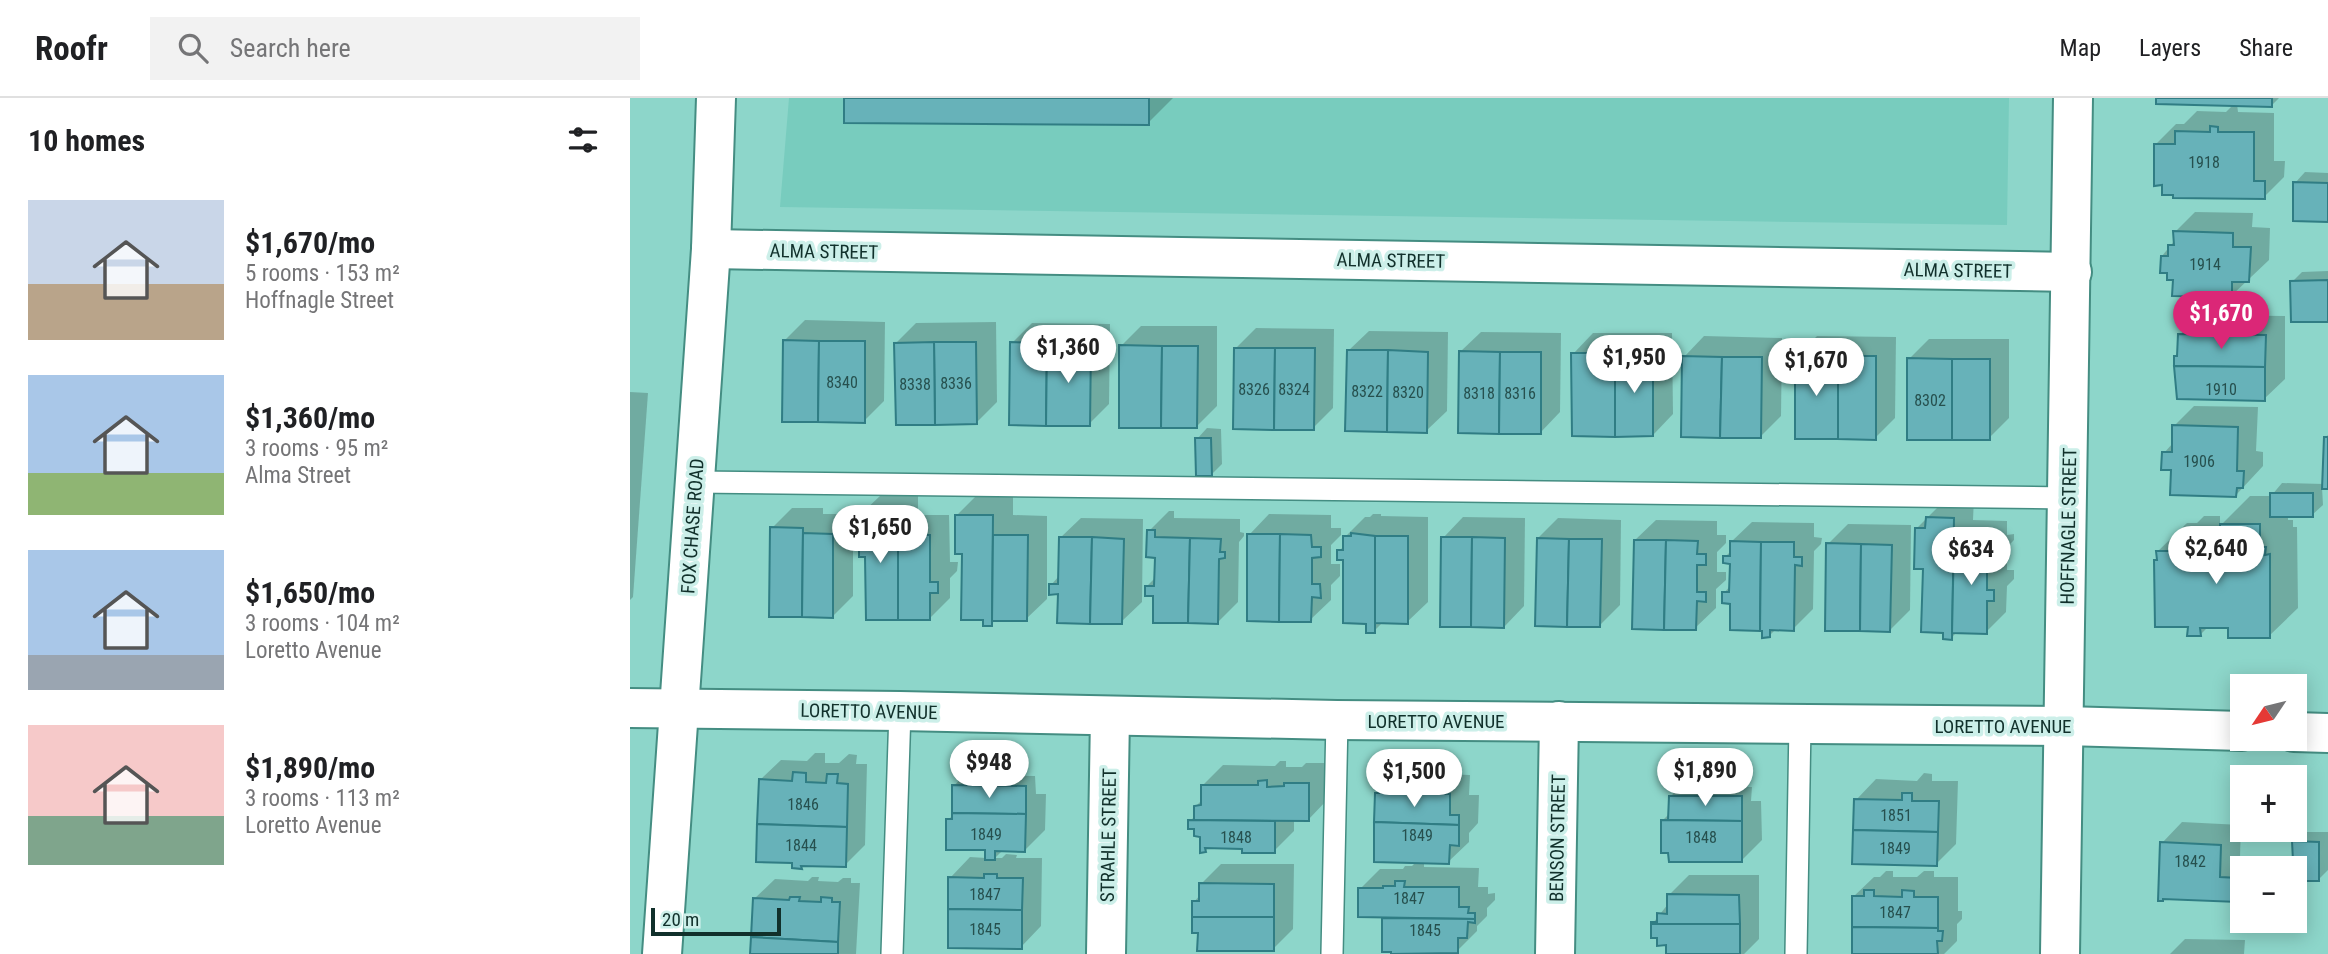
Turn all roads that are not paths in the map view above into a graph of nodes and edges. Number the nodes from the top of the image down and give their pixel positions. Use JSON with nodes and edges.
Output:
{"nodes":[{"id":1,"x":716,"y":98,"type":"edge"},
{"id":2,"x":2073,"y":98,"type":"edge"},
{"id":3,"x":711,"y":249,"type":"junction"},
{"id":4,"x":2072,"y":271,"type":"junction"},
{"id":5,"x":695,"y":482,"type":"junction"},
{"id":6,"x":2068,"y":498,"type":"junction"},
{"id":7,"x":630,"y":708,"type":"edge"},
{"id":8,"x":680,"y":710,"type":"junction"},
{"id":9,"x":900,"y":711,"type":"junction"},
{"id":10,"x":1110,"y":716,"type":"junction"},
{"id":11,"x":1337,"y":720,"type":"junction"},
{"id":12,"x":1559,"y":722,"type":"junction"},
{"id":13,"x":1800,"y":724,"type":"junction"},
{"id":14,"x":2065,"y":726,"type":"junction"},
{"id":15,"x":2230,"y":731,"type":"edge"},
{"id":16,"x":2307,"y":732,"type":"edge"},
{"id":17,"x":2328,"y":733,"type":"edge"},
{"id":18,"x":662,"y":954,"type":"edge"},
{"id":19,"x":892,"y":954,"type":"edge"},
{"id":20,"x":1106,"y":954,"type":"edge"},
{"id":21,"x":1332,"y":954,"type":"edge"},
{"id":22,"x":1555,"y":954,"type":"edge"},
{"id":23,"x":1796,"y":954,"type":"edge"},
{"id":24,"x":2060,"y":954,"type":"edge"}],
"edges":[{"from":1,"to":3,"type":"street","name":"FOX CHASE ROAD"},
{"from":2,"to":4,"type":"street","name":"HOFFNAGLE STREET"},
{"from":3,"to":4,"type":"street","name":"ALMA STREET"},
{"from":3,"to":5,"type":"street","name":"FOX CHASE ROAD"},
{"from":4,"to":6,"type":"street","name":"HOFFNAGLE STREET"},
{"from":5,"to":6,"type":"lane"},
{"from":5,"to":8,"type":"street","name":"FOX CHASE ROAD"},
{"from":6,"to":14,"type":"street","name":"HOFFNAGLE STREET"},
{"from":7,"to":8,"type":"street","name":"LORETTO AVENUE"},
{"from":8,"to":9,"type":"street","name":"LORETTO AVENUE"},
{"from":8,"to":18,"type":"street","name":"FOX CHASE ROAD"},
{"from":9,"to":10,"type":"street","name":"LORETTO AVENUE"},
{"from":9,"to":19,"type":"lane"},
{"from":10,"to":11,"type":"street","name":"LORETTO AVENUE"},
{"from":10,"to":20,"type":"street","name":"STRAHLE STREET"},
{"from":11,"to":12,"type":"street","name":"LORETTO AVENUE"},
{"from":11,"to":21,"type":"lane"},
{"from":12,"to":13,"type":"street","name":"LORETTO AVENUE"},
{"from":12,"to":22,"type":"street","name":"BENSON STREET"},
{"from":13,"to":14,"type":"street","name":"LORETTO AVENUE"},
{"from":13,"to":23,"type":"lane"},
{"from":14,"to":15,"type":"street","name":"LORETTO AVENUE"},
{"from":14,"to":24,"type":"street","name":"HOFFNAGLE STREET"},
{"from":16,"to":17,"type":"street"}]}
